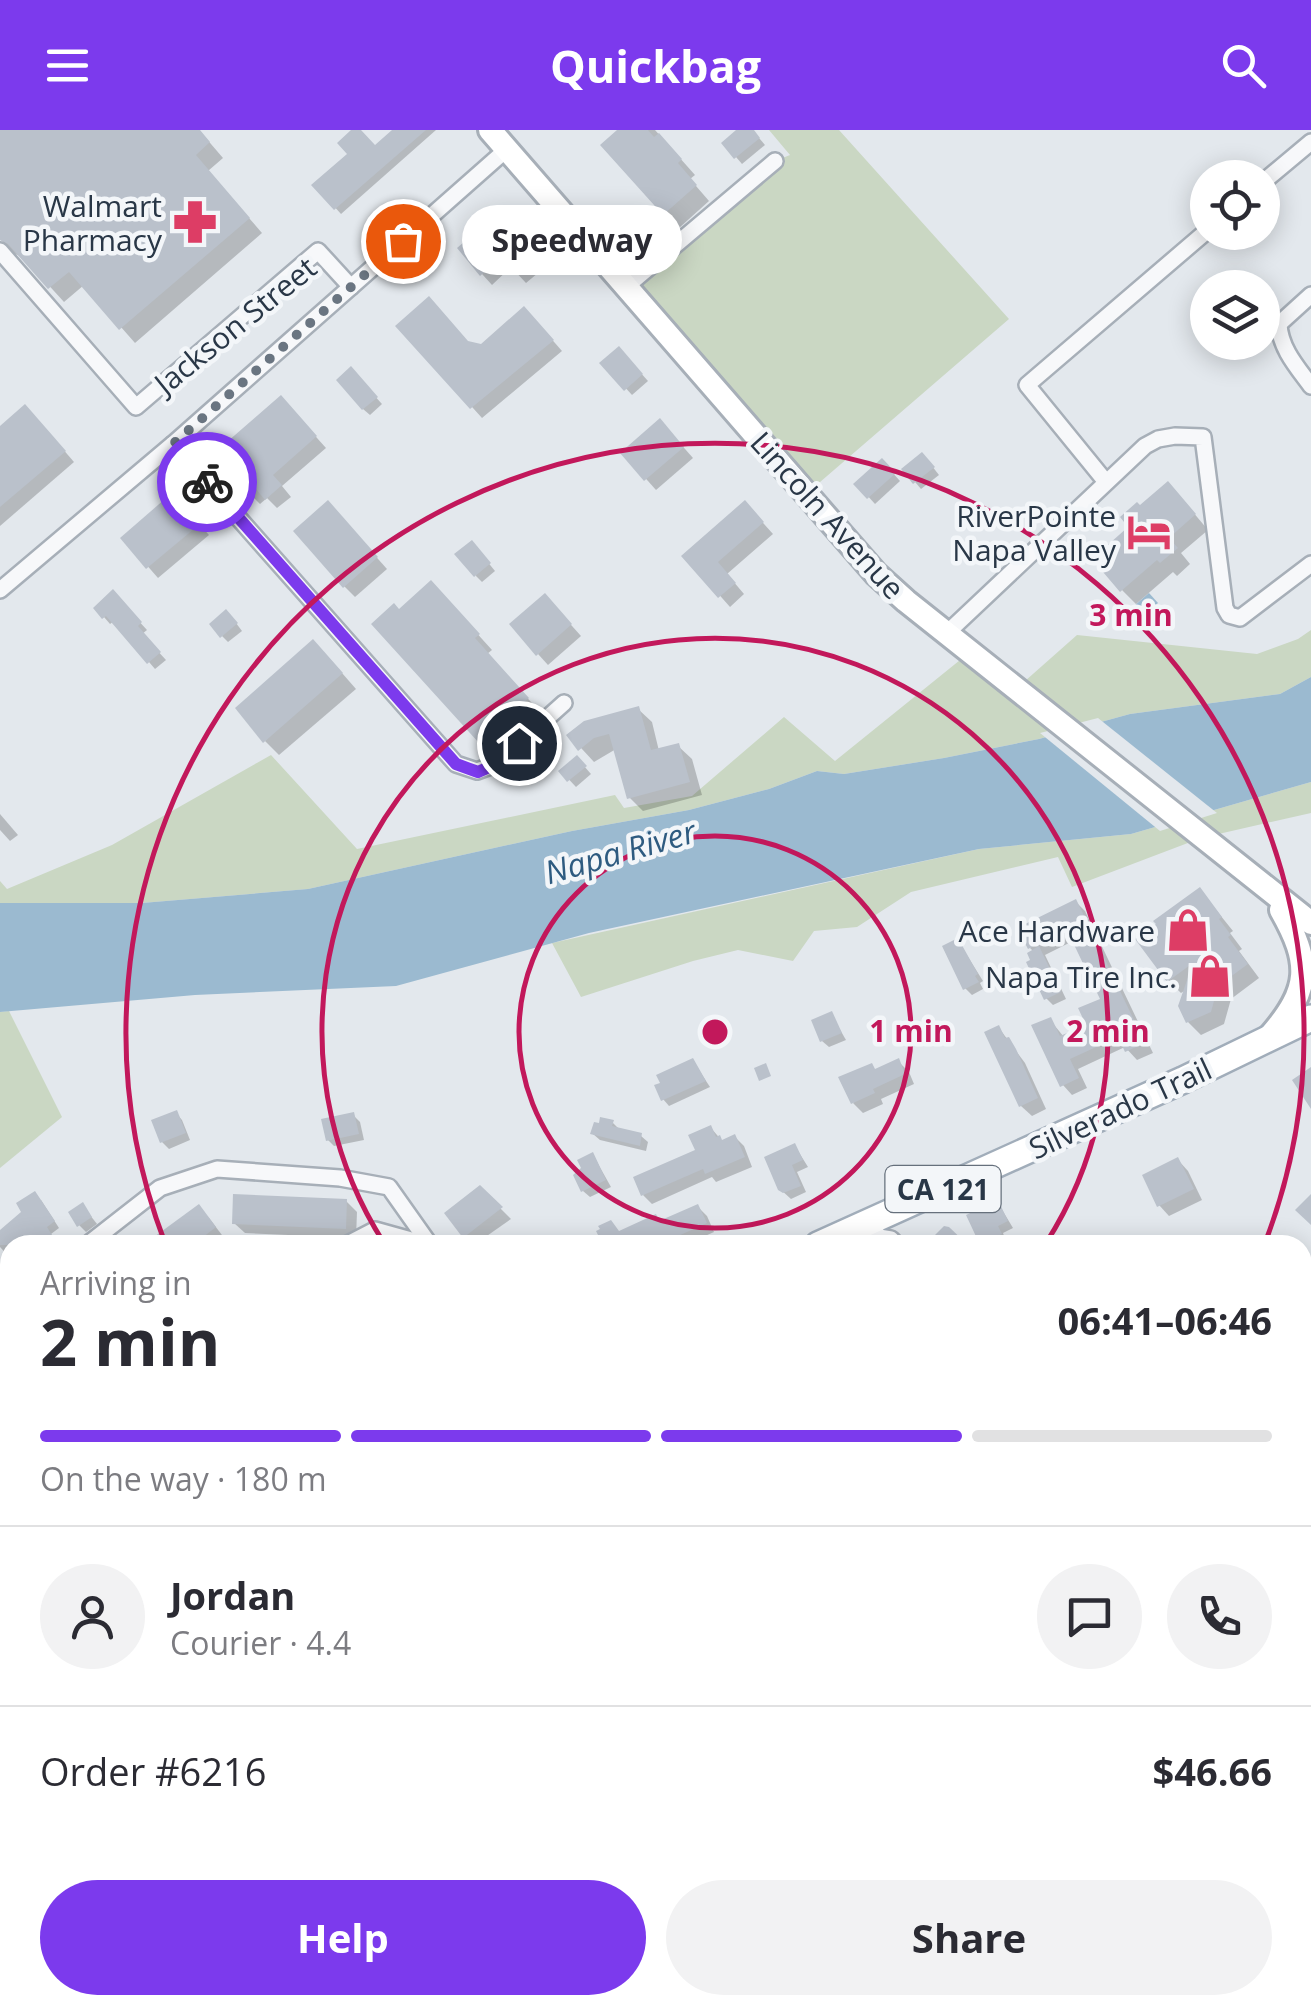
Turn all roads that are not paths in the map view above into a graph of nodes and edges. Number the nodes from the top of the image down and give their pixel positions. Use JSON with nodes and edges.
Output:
{"nodes":[{"id":1,"x":490,"y":130,"type":"edge"},
{"id":2,"x":1311,"y":142,"type":"edge"},
{"id":3,"x":506,"y":149,"type":"junction"},
{"id":4,"x":774,"y":161,"type":"dead end"},
{"id":5,"x":1280,"y":168,"type":"edge"},
{"id":6,"x":1190,"y":245,"type":"edge"},
{"id":7,"x":0,"y":251,"type":"edge"},
{"id":8,"x":627,"y":286,"type":"junction"},
{"id":9,"x":351,"y":287,"type":"junction"},
{"id":10,"x":1311,"y":295,"type":"edge"},
{"id":11,"x":1311,"y":386,"type":"edge"},
{"id":12,"x":173,"y":444,"type":"junction"},
{"id":13,"x":1106,"y":482,"type":"junction"},
{"id":14,"x":1311,"y":564,"type":"edge"},
{"id":15,"x":0,"y":590,"type":"edge"},
{"id":16,"x":947,"y":633,"type":"junction"},
{"id":17,"x":564,"y":702,"type":"dead end"},
{"id":18,"x":1256,"y":880,"type":"junction"},
{"id":19,"x":1311,"y":923,"type":"edge"},
{"id":20,"x":1311,"y":1018,"type":"edge"},
{"id":21,"x":1267,"y":1040,"type":"junction"},
{"id":22,"x":101,"y":1235,"type":"edge"},
{"id":23,"x":365,"y":1235,"type":"edge"},
{"id":24,"x":393,"y":1235,"type":"edge"},
{"id":25,"x":423,"y":1235,"type":"edge"},
{"id":26,"x":876,"y":1235,"type":"edge"}],
"edges":[{"from":1,"to":3,"type":"main road","name":"Lincoln Avenue"},
{"from":2,"to":5,"type":"street"},
{"from":3,"to":8,"type":"main road","name":"Lincoln Avenue"},
{"from":3,"to":9,"type":"street"},
{"from":4,"to":8,"type":"street"},
{"from":6,"to":13,"type":"street"},
{"from":7,"to":9,"type":"street","name":"Jackson Street"},
{"from":8,"to":16,"type":"main road","name":"Lincoln Avenue"},
{"from":9,"to":12,"type":"street"},
{"from":10,"to":11,"type":"street"},
{"from":12,"to":15,"type":"street"},
{"from":12,"to":17,"type":"street"},
{"from":13,"to":14,"type":"street"},
{"from":13,"to":16,"type":"street"},
{"from":16,"to":18,"type":"main road","name":"Lincoln Avenue"},
{"from":18,"to":19,"type":"main road","name":"Lincoln Avenue"},
{"from":18,"to":21,"type":"main road"},
{"from":20,"to":21,"type":"main road","name":"Silverado Trail","number":"CA 121"},
{"from":21,"to":26,"type":"main road","name":"Silverado Trail","number":"CA 121"},
{"from":22,"to":25,"type":"street"},
{"from":23,"to":24,"type":"street"}]}
